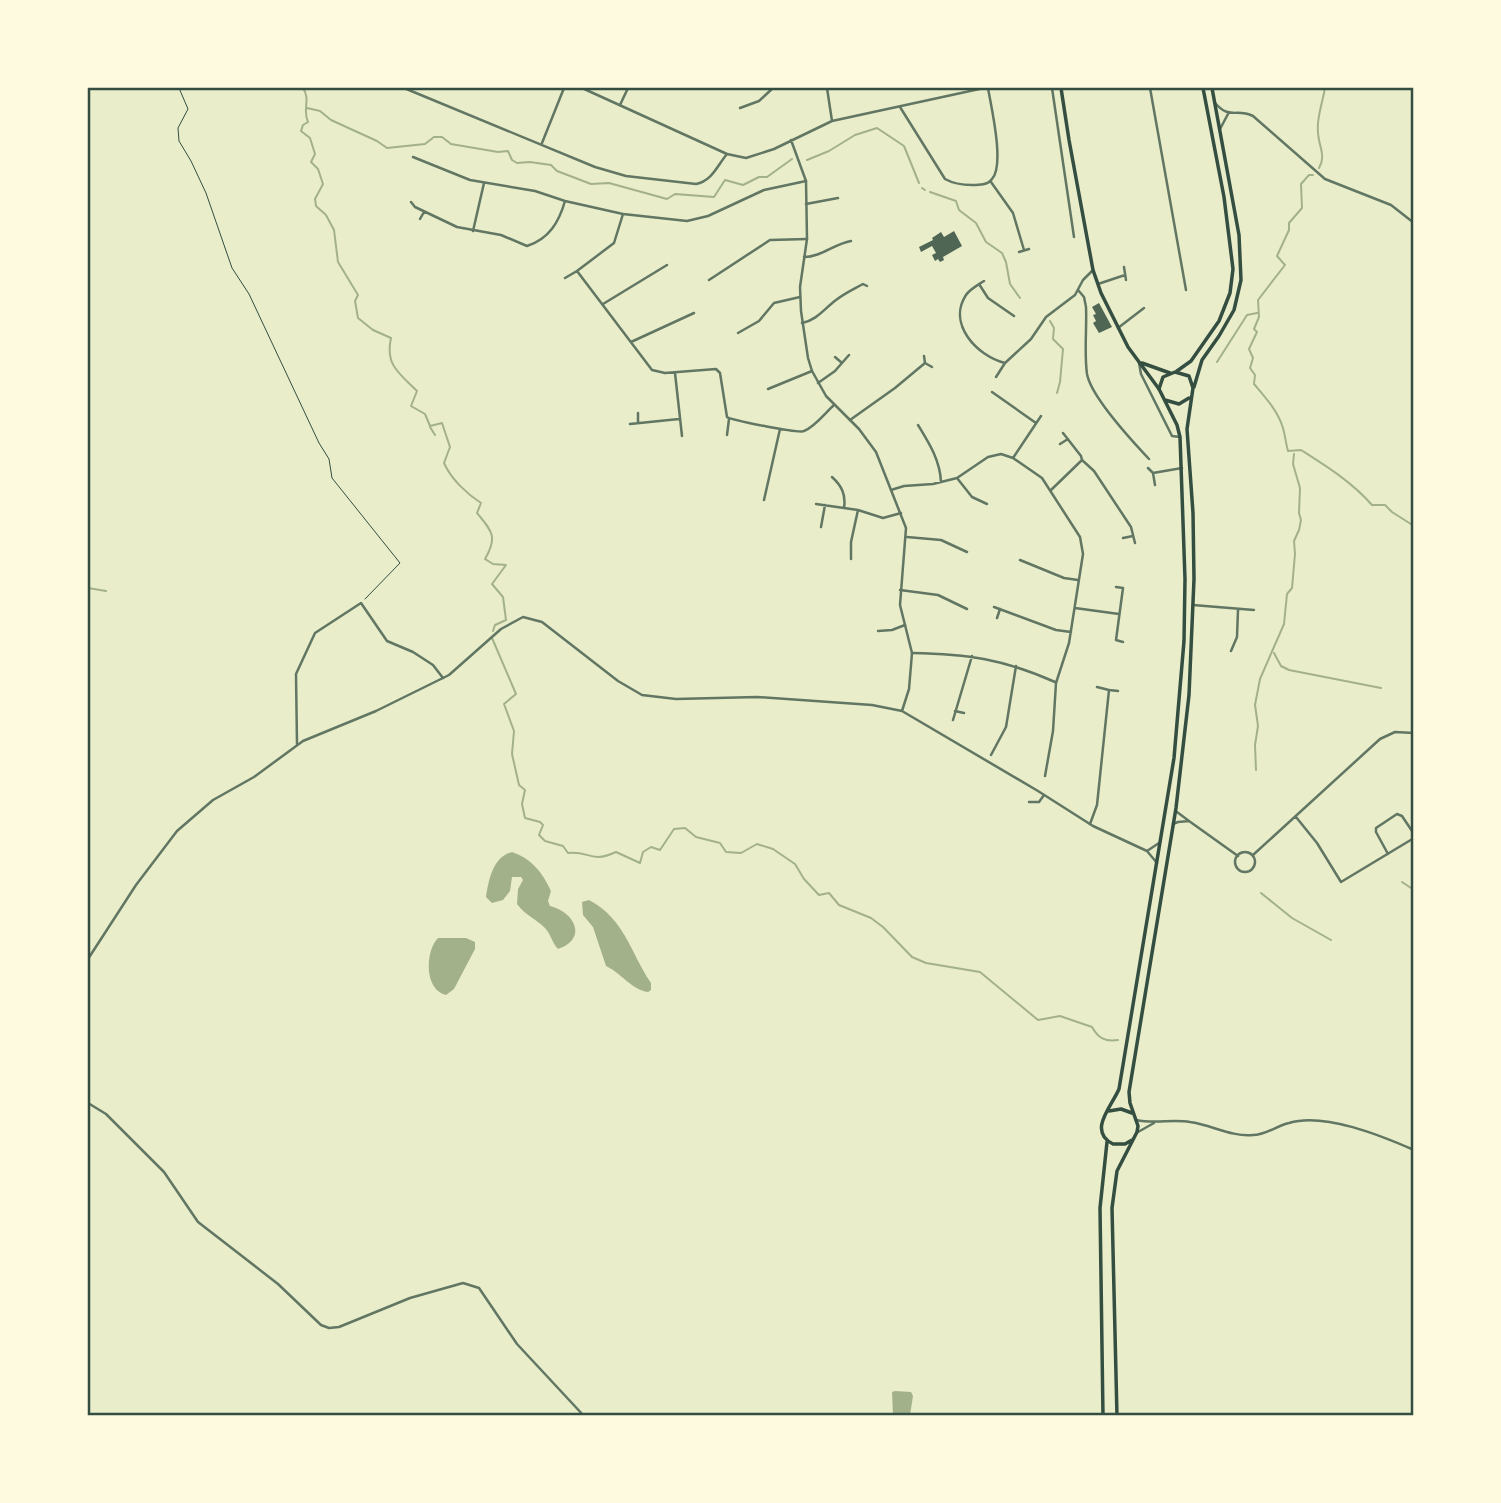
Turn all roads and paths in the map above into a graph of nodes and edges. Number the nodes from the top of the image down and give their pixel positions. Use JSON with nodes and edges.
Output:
{"nodes":[{"id":1,"x":179,"y":88,"type":"edge"},
{"id":2,"x":404,"y":88,"type":"edge"},
{"id":3,"x":564,"y":88,"type":"edge"},
{"id":4,"x":582,"y":88,"type":"edge"},
{"id":5,"x":628,"y":88,"type":"edge"},
{"id":6,"x":773,"y":88,"type":"edge"},
{"id":7,"x":827,"y":88,"type":"edge"},
{"id":8,"x":986,"y":88,"type":"edge"},
{"id":9,"x":1052,"y":88,"type":"edge"},
{"id":10,"x":1061,"y":88,"type":"edge"},
{"id":11,"x":1150,"y":88,"type":"edge"},
{"id":12,"x":1203,"y":88,"type":"edge"},
{"id":13,"x":1212,"y":88,"type":"edge"},
{"id":14,"x":1215,"y":103,"type":"junction"},
{"id":15,"x":620,"y":105,"type":"junction"},
{"id":16,"x":900,"y":107,"type":"junction"},
{"id":17,"x":740,"y":108,"type":"dead end"},
{"id":18,"x":1228,"y":114,"type":"junction"},
{"id":19,"x":832,"y":121,"type":"junction"},
{"id":20,"x":1220,"y":131,"type":"junction"},
{"id":21,"x":791,"y":140,"type":"junction"},
{"id":22,"x":541,"y":145,"type":"junction"},
{"id":23,"x":727,"y":154,"type":"junction"},
{"id":24,"x":413,"y":157,"type":"dead end"},
{"id":25,"x":806,"y":181,"type":"junction"},
{"id":26,"x":991,"y":182,"type":"junction"},
{"id":27,"x":484,"y":183,"type":"junction"},
{"id":28,"x":838,"y":198,"type":"dead end"},
{"id":29,"x":565,"y":201,"type":"junction"},
{"id":30,"x":411,"y":202,"type":"dead end"},
{"id":31,"x":806,"y":204,"type":"junction"},
{"id":32,"x":424,"y":212,"type":"junction"},
{"id":33,"x":623,"y":214,"type":"junction"},
{"id":34,"x":1082,"y":214,"type":"junction"},
{"id":35,"x":1071,"y":217,"type":"junction"},
{"id":36,"x":420,"y":219,"type":"dead end"},
{"id":37,"x":1413,"y":223,"type":"edge"},
{"id":38,"x":473,"y":231,"type":"junction"},
{"id":39,"x":1074,"y":237,"type":"dead end"},
{"id":40,"x":807,"y":239,"type":"junction"},
{"id":41,"x":851,"y":241,"type":"dead end"},
{"id":42,"x":1029,"y":249,"type":"dead end"},
{"id":43,"x":804,"y":257,"type":"junction"},
{"id":44,"x":654,"y":265,"type":"dead end"},
{"id":45,"x":667,"y":265,"type":"dead end"},
{"id":46,"x":1124,"y":267,"type":"dead end"},
{"id":47,"x":1093,"y":270,"type":"junction"},
{"id":48,"x":577,"y":271,"type":"junction"},
{"id":49,"x":657,"y":271,"type":"junction"},
{"id":50,"x":710,"y":271,"type":"dead end"},
{"id":51,"x":1125,"y":275,"type":"junction"},
{"id":52,"x":565,"y":278,"type":"dead end"},
{"id":53,"x":1126,"y":280,"type":"dead end"},
{"id":54,"x":984,"y":281,"type":"dead end"},
{"id":55,"x":863,"y":284,"type":"dead end"},
{"id":56,"x":979,"y":284,"type":"junction"},
{"id":57,"x":1098,"y":284,"type":"junction"},
{"id":58,"x":1077,"y":290,"type":"junction"},
{"id":59,"x":1185,"y":290,"type":"dead end"},
{"id":60,"x":800,"y":297,"type":"junction"},
{"id":61,"x":603,"y":304,"type":"junction"},
{"id":62,"x":1144,"y":308,"type":"dead end"},
{"id":63,"x":681,"y":309,"type":"dead end"},
{"id":64,"x":694,"y":313,"type":"dead end"},
{"id":65,"x":1014,"y":316,"type":"dead end"},
{"id":66,"x":684,"y":317,"type":"junction"},
{"id":67,"x":802,"y":323,"type":"junction"},
{"id":68,"x":1118,"y":328,"type":"junction"},
{"id":69,"x":748,"y":329,"type":"junction"},
{"id":70,"x":738,"y":333,"type":"dead end"},
{"id":71,"x":750,"y":334,"type":"dead end"},
{"id":72,"x":631,"y":342,"type":"junction"},
{"id":73,"x":849,"y":355,"type":"dead end"},
{"id":74,"x":924,"y":356,"type":"dead end"},
{"id":75,"x":835,"y":357,"type":"dead end"},
{"id":76,"x":1140,"y":361,"type":"junction"},
{"id":77,"x":842,"y":363,"type":"junction"},
{"id":78,"x":925,"y":363,"type":"junction"},
{"id":79,"x":1005,"y":363,"type":"junction"},
{"id":80,"x":932,"y":367,"type":"dead end"},
{"id":81,"x":812,"y":371,"type":"junction"},
{"id":82,"x":1172,"y":372,"type":"junction"},
{"id":83,"x":675,"y":373,"type":"junction"},
{"id":84,"x":996,"y":377,"type":"dead end"},
{"id":85,"x":818,"y":383,"type":"junction"},
{"id":86,"x":768,"y":388,"type":"dead end"},
{"id":87,"x":1194,"y":388,"type":"junction"},
{"id":88,"x":1159,"y":389,"type":"junction"},
{"id":89,"x":992,"y":392,"type":"dead end"},
{"id":90,"x":1191,"y":396,"type":"junction"},
{"id":91,"x":1164,"y":399,"type":"junction"},
{"id":92,"x":834,"y":405,"type":"junction"},
{"id":93,"x":638,"y":413,"type":"dead end"},
{"id":94,"x":1041,"y":416,"type":"dead end"},
{"id":95,"x":680,"y":419,"type":"junction"},
{"id":96,"x":729,"y":419,"type":"junction"},
{"id":97,"x":850,"y":421,"type":"junction"},
{"id":98,"x":638,"y":423,"type":"junction"},
{"id":99,"x":1036,"y":423,"type":"junction"},
{"id":100,"x":630,"y":424,"type":"dead end"},
{"id":101,"x":918,"y":425,"type":"dead end"},
{"id":102,"x":926,"y":427,"type":"dead end"},
{"id":103,"x":780,"y":429,"type":"junction"},
{"id":104,"x":921,"y":430,"type":"junction"},
{"id":105,"x":1063,"y":433,"type":"dead end"},
{"id":106,"x":727,"y":435,"type":"dead end"},
{"id":107,"x":682,"y":436,"type":"dead end"},
{"id":108,"x":1180,"y":437,"type":"junction"},
{"id":109,"x":1068,"y":439,"type":"junction"},
{"id":110,"x":1060,"y":444,"type":"dead end"},
{"id":111,"x":1013,"y":458,"type":"junction"},
{"id":112,"x":1149,"y":459,"type":"dead end"},
{"id":113,"x":1082,"y":460,"type":"junction"},
{"id":114,"x":1148,"y":468,"type":"dead end"},
{"id":115,"x":1182,"y":468,"type":"junction"},
{"id":116,"x":1153,"y":473,"type":"junction"},
{"id":117,"x":832,"y":477,"type":"dead end"},
{"id":118,"x":957,"y":478,"type":"junction"},
{"id":119,"x":942,"y":482,"type":"junction"},
{"id":120,"x":1155,"y":485,"type":"dead end"},
{"id":121,"x":1051,"y":490,"type":"junction"},
{"id":122,"x":891,"y":491,"type":"junction"},
{"id":123,"x":764,"y":500,"type":"dead end"},
{"id":124,"x":816,"y":504,"type":"dead end"},
{"id":125,"x":987,"y":504,"type":"dead end"},
{"id":126,"x":825,"y":505,"type":"junction"},
{"id":127,"x":844,"y":508,"type":"junction"},
{"id":128,"x":858,"y":510,"type":"junction"},
{"id":129,"x":901,"y":513,"type":"junction"},
{"id":130,"x":821,"y":527,"type":"dead end"},
{"id":131,"x":1133,"y":536,"type":"junction"},
{"id":132,"x":907,"y":537,"type":"junction"},
{"id":133,"x":1123,"y":538,"type":"dead end"},
{"id":134,"x":1135,"y":542,"type":"dead end"},
{"id":135,"x":967,"y":552,"type":"dead end"},
{"id":136,"x":851,"y":559,"type":"dead end"},
{"id":137,"x":1020,"y":560,"type":"dead end"},
{"id":138,"x":1026,"y":562,"type":"junction"},
{"id":139,"x":1023,"y":570,"type":"dead end"},
{"id":140,"x":1078,"y":580,"type":"junction"},
{"id":141,"x":1116,"y":587,"type":"dead end"},
{"id":142,"x":900,"y":590,"type":"junction"},
{"id":143,"x":961,"y":596,"type":"dead end"},
{"id":144,"x":361,"y":603,"type":"junction"},
{"id":145,"x":958,"y":603,"type":"junction"},
{"id":146,"x":1193,"y":606,"type":"junction"},
{"id":147,"x":995,"y":607,"type":"dead end"},
{"id":148,"x":1075,"y":608,"type":"junction"},
{"id":149,"x":967,"y":609,"type":"dead end"},
{"id":150,"x":1000,"y":609,"type":"junction"},
{"id":151,"x":1238,"y":610,"type":"junction"},
{"id":152,"x":1254,"y":610,"type":"dead end"},
{"id":153,"x":1119,"y":614,"type":"junction"},
{"id":154,"x":997,"y":618,"type":"dead end"},
{"id":155,"x":905,"y":625,"type":"junction"},
{"id":156,"x":878,"y":631,"type":"dead end"},
{"id":157,"x":884,"y":631,"type":"junction"},
{"id":158,"x":1072,"y":632,"type":"junction"},
{"id":159,"x":885,"y":638,"type":"dead end"},
{"id":160,"x":1123,"y":642,"type":"dead end"},
{"id":161,"x":1231,"y":651,"type":"dead end"},
{"id":162,"x":912,"y":653,"type":"junction"},
{"id":163,"x":972,"y":656,"type":"junction"},
{"id":164,"x":1016,"y":666,"type":"junction"},
{"id":165,"x":443,"y":678,"type":"junction"},
{"id":166,"x":1056,"y":682,"type":"junction"},
{"id":167,"x":1097,"y":687,"type":"dead end"},
{"id":168,"x":1109,"y":690,"type":"junction"},
{"id":169,"x":1118,"y":691,"type":"dead end"},
{"id":170,"x":902,"y":711,"type":"junction"},
{"id":171,"x":955,"y":711,"type":"junction"},
{"id":172,"x":964,"y":713,"type":"dead end"},
{"id":173,"x":953,"y":720,"type":"dead end"},
{"id":174,"x":1413,"y":733,"type":"edge"},
{"id":175,"x":297,"y":744,"type":"junction"},
{"id":176,"x":991,"y":755,"type":"dead end"},
{"id":177,"x":1045,"y":776,"type":"dead end"},
{"id":178,"x":1044,"y":795,"type":"junction"},
{"id":179,"x":1029,"y":802,"type":"dead end"},
{"id":180,"x":1176,"y":808,"type":"junction"},
{"id":181,"x":1296,"y":817,"type":"junction"},
{"id":182,"x":1189,"y":821,"type":"junction"},
{"id":183,"x":1090,"y":824,"type":"junction"},
{"id":184,"x":1173,"y":825,"type":"junction"},
{"id":185,"x":1413,"y":836,"type":"edge"},
{"id":186,"x":1161,"y":841,"type":"junction"},
{"id":187,"x":1147,"y":851,"type":"junction"},
{"id":188,"x":1388,"y":854,"type":"junction"},
{"id":189,"x":1253,"y":855,"type":"junction"},
{"id":190,"x":1238,"y":856,"type":"junction"},
{"id":191,"x":1157,"y":863,"type":"junction"},
{"id":192,"x":88,"y":959,"type":"edge"},
{"id":193,"x":88,"y":1103,"type":"edge"},
{"id":194,"x":1108,"y":1112,"type":"junction"},
{"id":195,"x":1133,"y":1114,"type":"junction"},
{"id":196,"x":1136,"y":1120,"type":"junction"},
{"id":197,"x":1154,"y":1124,"type":"junction"},
{"id":198,"x":1138,"y":1132,"type":"junction"},
{"id":199,"x":1132,"y":1140,"type":"junction"},
{"id":200,"x":1107,"y":1141,"type":"junction"},
{"id":201,"x":1413,"y":1150,"type":"edge"},
{"id":202,"x":584,"y":1416,"type":"edge"},
{"id":203,"x":1103,"y":1416,"type":"edge"},
{"id":204,"x":1116,"y":1416,"type":"edge"}],
"edges":[{"from":1,"to":144,"type":"path"},
{"from":2,"to":22,"type":"street"},
{"from":3,"to":22,"type":"street"},
{"from":4,"to":15,"type":"street"},
{"from":5,"to":15,"type":"street"},
{"from":6,"to":17,"type":"street"},
{"from":7,"to":19,"type":"street"},
{"from":8,"to":16,"type":"street"},
{"from":8,"to":26,"type":"street"},
{"from":9,"to":35,"type":"street"},
{"from":10,"to":34,"type":"main road"},
{"from":11,"to":59,"type":"street"},
{"from":12,"to":82,"type":"main road"},
{"from":13,"to":14,"type":"main road"},
{"from":14,"to":18,"type":"street"},
{"from":14,"to":20,"type":"main road"},
{"from":15,"to":23,"type":"street"},
{"from":16,"to":19,"type":"street"},
{"from":16,"to":26,"type":"street"},
{"from":18,"to":20,"type":"street"},
{"from":18,"to":37,"type":"street"},
{"from":19,"to":21,"type":"street"},
{"from":20,"to":87,"type":"main road"},
{"from":21,"to":23,"type":"street"},
{"from":21,"to":25,"type":"street"},
{"from":22,"to":23,"type":"street"},
{"from":24,"to":27,"type":"street"},
{"from":25,"to":31,"type":"street"},
{"from":25,"to":33,"type":"street"},
{"from":26,"to":42,"type":"street"},
{"from":27,"to":29,"type":"street"},
{"from":27,"to":38,"type":"street"},
{"from":28,"to":31,"type":"street"},
{"from":29,"to":33,"type":"street"},
{"from":29,"to":38,"type":"street"},
{"from":30,"to":32,"type":"street"},
{"from":31,"to":40,"type":"street"},
{"from":32,"to":36,"type":"street"},
{"from":32,"to":38,"type":"street"},
{"from":33,"to":48,"type":"street"},
{"from":34,"to":35,"type":"street"},
{"from":34,"to":47,"type":"main road"},
{"from":35,"to":39,"type":"street"},
{"from":40,"to":43,"type":"street"},
{"from":40,"to":50,"type":"street"},
{"from":41,"to":43,"type":"street"},
{"from":43,"to":60,"type":"street"},
{"from":44,"to":49,"type":"street"},
{"from":45,"to":49,"type":"street"},
{"from":46,"to":51,"type":"street"},
{"from":47,"to":57,"type":"main road"},
{"from":47,"to":58,"type":"street"},
{"from":48,"to":52,"type":"street"},
{"from":48,"to":61,"type":"street"},
{"from":49,"to":61,"type":"street"},
{"from":51,"to":53,"type":"street"},
{"from":51,"to":57,"type":"street"},
{"from":54,"to":56,"type":"street"},
{"from":55,"to":67,"type":"street"},
{"from":56,"to":65,"type":"street"},
{"from":56,"to":79,"type":"street"},
{"from":57,"to":68,"type":"main road"},
{"from":58,"to":79,"type":"street"},
{"from":58,"to":112,"type":"street"},
{"from":60,"to":67,"type":"street"},
{"from":60,"to":69,"type":"street"},
{"from":61,"to":72,"type":"street"},
{"from":62,"to":68,"type":"street"},
{"from":63,"to":66,"type":"street"},
{"from":64,"to":66,"type":"street"},
{"from":66,"to":72,"type":"street"},
{"from":67,"to":81,"type":"street"},
{"from":68,"to":76,"type":"main road"},
{"from":69,"to":70,"type":"street"},
{"from":69,"to":71,"type":"street"},
{"from":72,"to":83,"type":"street"},
{"from":73,"to":77,"type":"street"},
{"from":74,"to":78,"type":"street"},
{"from":75,"to":77,"type":"street"},
{"from":76,"to":82,"type":"main road"},
{"from":76,"to":88,"type":"main road"},
{"from":76,"to":108,"type":"street"},
{"from":77,"to":85,"type":"street"},
{"from":78,"to":80,"type":"street"},
{"from":78,"to":97,"type":"street"},
{"from":79,"to":84,"type":"street"},
{"from":81,"to":85,"type":"street"},
{"from":81,"to":86,"type":"street"},
{"from":82,"to":87,"type":"main road"},
{"from":82,"to":88,"type":"main road"},
{"from":83,"to":95,"type":"street"},
{"from":83,"to":96,"type":"street"},
{"from":85,"to":92,"type":"street"},
{"from":87,"to":90,"type":"main road"},
{"from":88,"to":91,"type":"main road"},
{"from":89,"to":99,"type":"street"},
{"from":90,"to":91,"type":"main road"},
{"from":90,"to":146,"type":"main road"},
{"from":91,"to":108,"type":"main road"},
{"from":92,"to":97,"type":"street"},
{"from":92,"to":103,"type":"street"},
{"from":93,"to":98,"type":"street"},
{"from":94,"to":99,"type":"street"},
{"from":95,"to":98,"type":"street"},
{"from":95,"to":107,"type":"street"},
{"from":96,"to":103,"type":"street"},
{"from":96,"to":106,"type":"street"},
{"from":97,"to":122,"type":"street"},
{"from":98,"to":100,"type":"street"},
{"from":99,"to":111,"type":"street"},
{"from":101,"to":104,"type":"street"},
{"from":102,"to":104,"type":"street"},
{"from":103,"to":123,"type":"street"},
{"from":104,"to":119,"type":"street"},
{"from":105,"to":109,"type":"street"},
{"from":108,"to":115,"type":"main road"},
{"from":109,"to":110,"type":"street"},
{"from":109,"to":113,"type":"street"},
{"from":111,"to":118,"type":"street"},
{"from":111,"to":121,"type":"street"},
{"from":113,"to":121,"type":"street"},
{"from":113,"to":131,"type":"street"},
{"from":114,"to":116,"type":"street"},
{"from":115,"to":116,"type":"street"},
{"from":115,"to":186,"type":"main road"},
{"from":116,"to":120,"type":"street"},
{"from":117,"to":127,"type":"street"},
{"from":118,"to":119,"type":"street"},
{"from":118,"to":125,"type":"street"},
{"from":119,"to":122,"type":"street"},
{"from":121,"to":140,"type":"street"},
{"from":122,"to":129,"type":"street"},
{"from":124,"to":126,"type":"street"},
{"from":126,"to":127,"type":"street"},
{"from":126,"to":130,"type":"street"},
{"from":127,"to":128,"type":"street"},
{"from":128,"to":129,"type":"street"},
{"from":128,"to":136,"type":"street"},
{"from":129,"to":132,"type":"street"},
{"from":131,"to":133,"type":"street"},
{"from":131,"to":134,"type":"street"},
{"from":132,"to":135,"type":"street"},
{"from":132,"to":142,"type":"street"},
{"from":137,"to":138,"type":"street"},
{"from":138,"to":139,"type":"street"},
{"from":138,"to":140,"type":"street"},
{"from":140,"to":148,"type":"street"},
{"from":141,"to":153,"type":"street"},
{"from":142,"to":145,"type":"street"},
{"from":142,"to":155,"type":"street"},
{"from":143,"to":145,"type":"street"},
{"from":144,"to":165,"type":"street"},
{"from":144,"to":175,"type":"street"},
{"from":145,"to":149,"type":"street"},
{"from":146,"to":151,"type":"street"},
{"from":146,"to":180,"type":"main road"},
{"from":147,"to":150,"type":"street"},
{"from":148,"to":153,"type":"street"},
{"from":148,"to":158,"type":"street"},
{"from":150,"to":154,"type":"street"},
{"from":150,"to":158,"type":"street"},
{"from":151,"to":152,"type":"street"},
{"from":151,"to":161,"type":"street"},
{"from":153,"to":160,"type":"street"},
{"from":155,"to":157,"type":"street"},
{"from":155,"to":162,"type":"street"},
{"from":156,"to":157,"type":"street"},
{"from":157,"to":159,"type":"street"},
{"from":158,"to":166,"type":"street"},
{"from":162,"to":163,"type":"street"},
{"from":162,"to":170,"type":"street"},
{"from":163,"to":164,"type":"street"},
{"from":163,"to":171,"type":"street"},
{"from":164,"to":166,"type":"street"},
{"from":164,"to":176,"type":"street"},
{"from":165,"to":170,"type":"street"},
{"from":165,"to":175,"type":"street"},
{"from":166,"to":177,"type":"street"},
{"from":167,"to":168,"type":"street"},
{"from":168,"to":169,"type":"street"},
{"from":168,"to":183,"type":"street"},
{"from":170,"to":178,"type":"street"},
{"from":171,"to":172,"type":"street"},
{"from":171,"to":173,"type":"street"},
{"from":174,"to":181,"type":"street"},
{"from":175,"to":192,"type":"street"},
{"from":178,"to":179,"type":"street"},
{"from":178,"to":183,"type":"street"},
{"from":180,"to":182,"type":"street"},
{"from":180,"to":184,"type":"main road"},
{"from":181,"to":188,"type":"street"},
{"from":181,"to":189,"type":"street"},
{"from":182,"to":184,"type":"street"},
{"from":182,"to":190,"type":"street"},
{"from":183,"to":187,"type":"street"},
{"from":184,"to":195,"type":"main road"},
{"from":185,"to":188,"type":"street"},
{"from":185,"to":188,"type":"street"},
{"from":186,"to":187,"type":"street"},
{"from":186,"to":191,"type":"main road"},
{"from":187,"to":191,"type":"street"},
{"from":189,"to":190,"type":"street"},
{"from":189,"to":190,"type":"street"},
{"from":191,"to":194,"type":"main road"},
{"from":193,"to":202,"type":"street"},
{"from":194,"to":195,"type":"main road"},
{"from":194,"to":200,"type":"main road"},
{"from":195,"to":196,"type":"main road"},
{"from":196,"to":197,"type":"street"},
{"from":196,"to":198,"type":"main road"},
{"from":197,"to":198,"type":"street"},
{"from":197,"to":201,"type":"street"},
{"from":198,"to":199,"type":"main road"},
{"from":199,"to":200,"type":"main road"},
{"from":199,"to":204,"type":"main road"},
{"from":200,"to":203,"type":"main road"}]}
